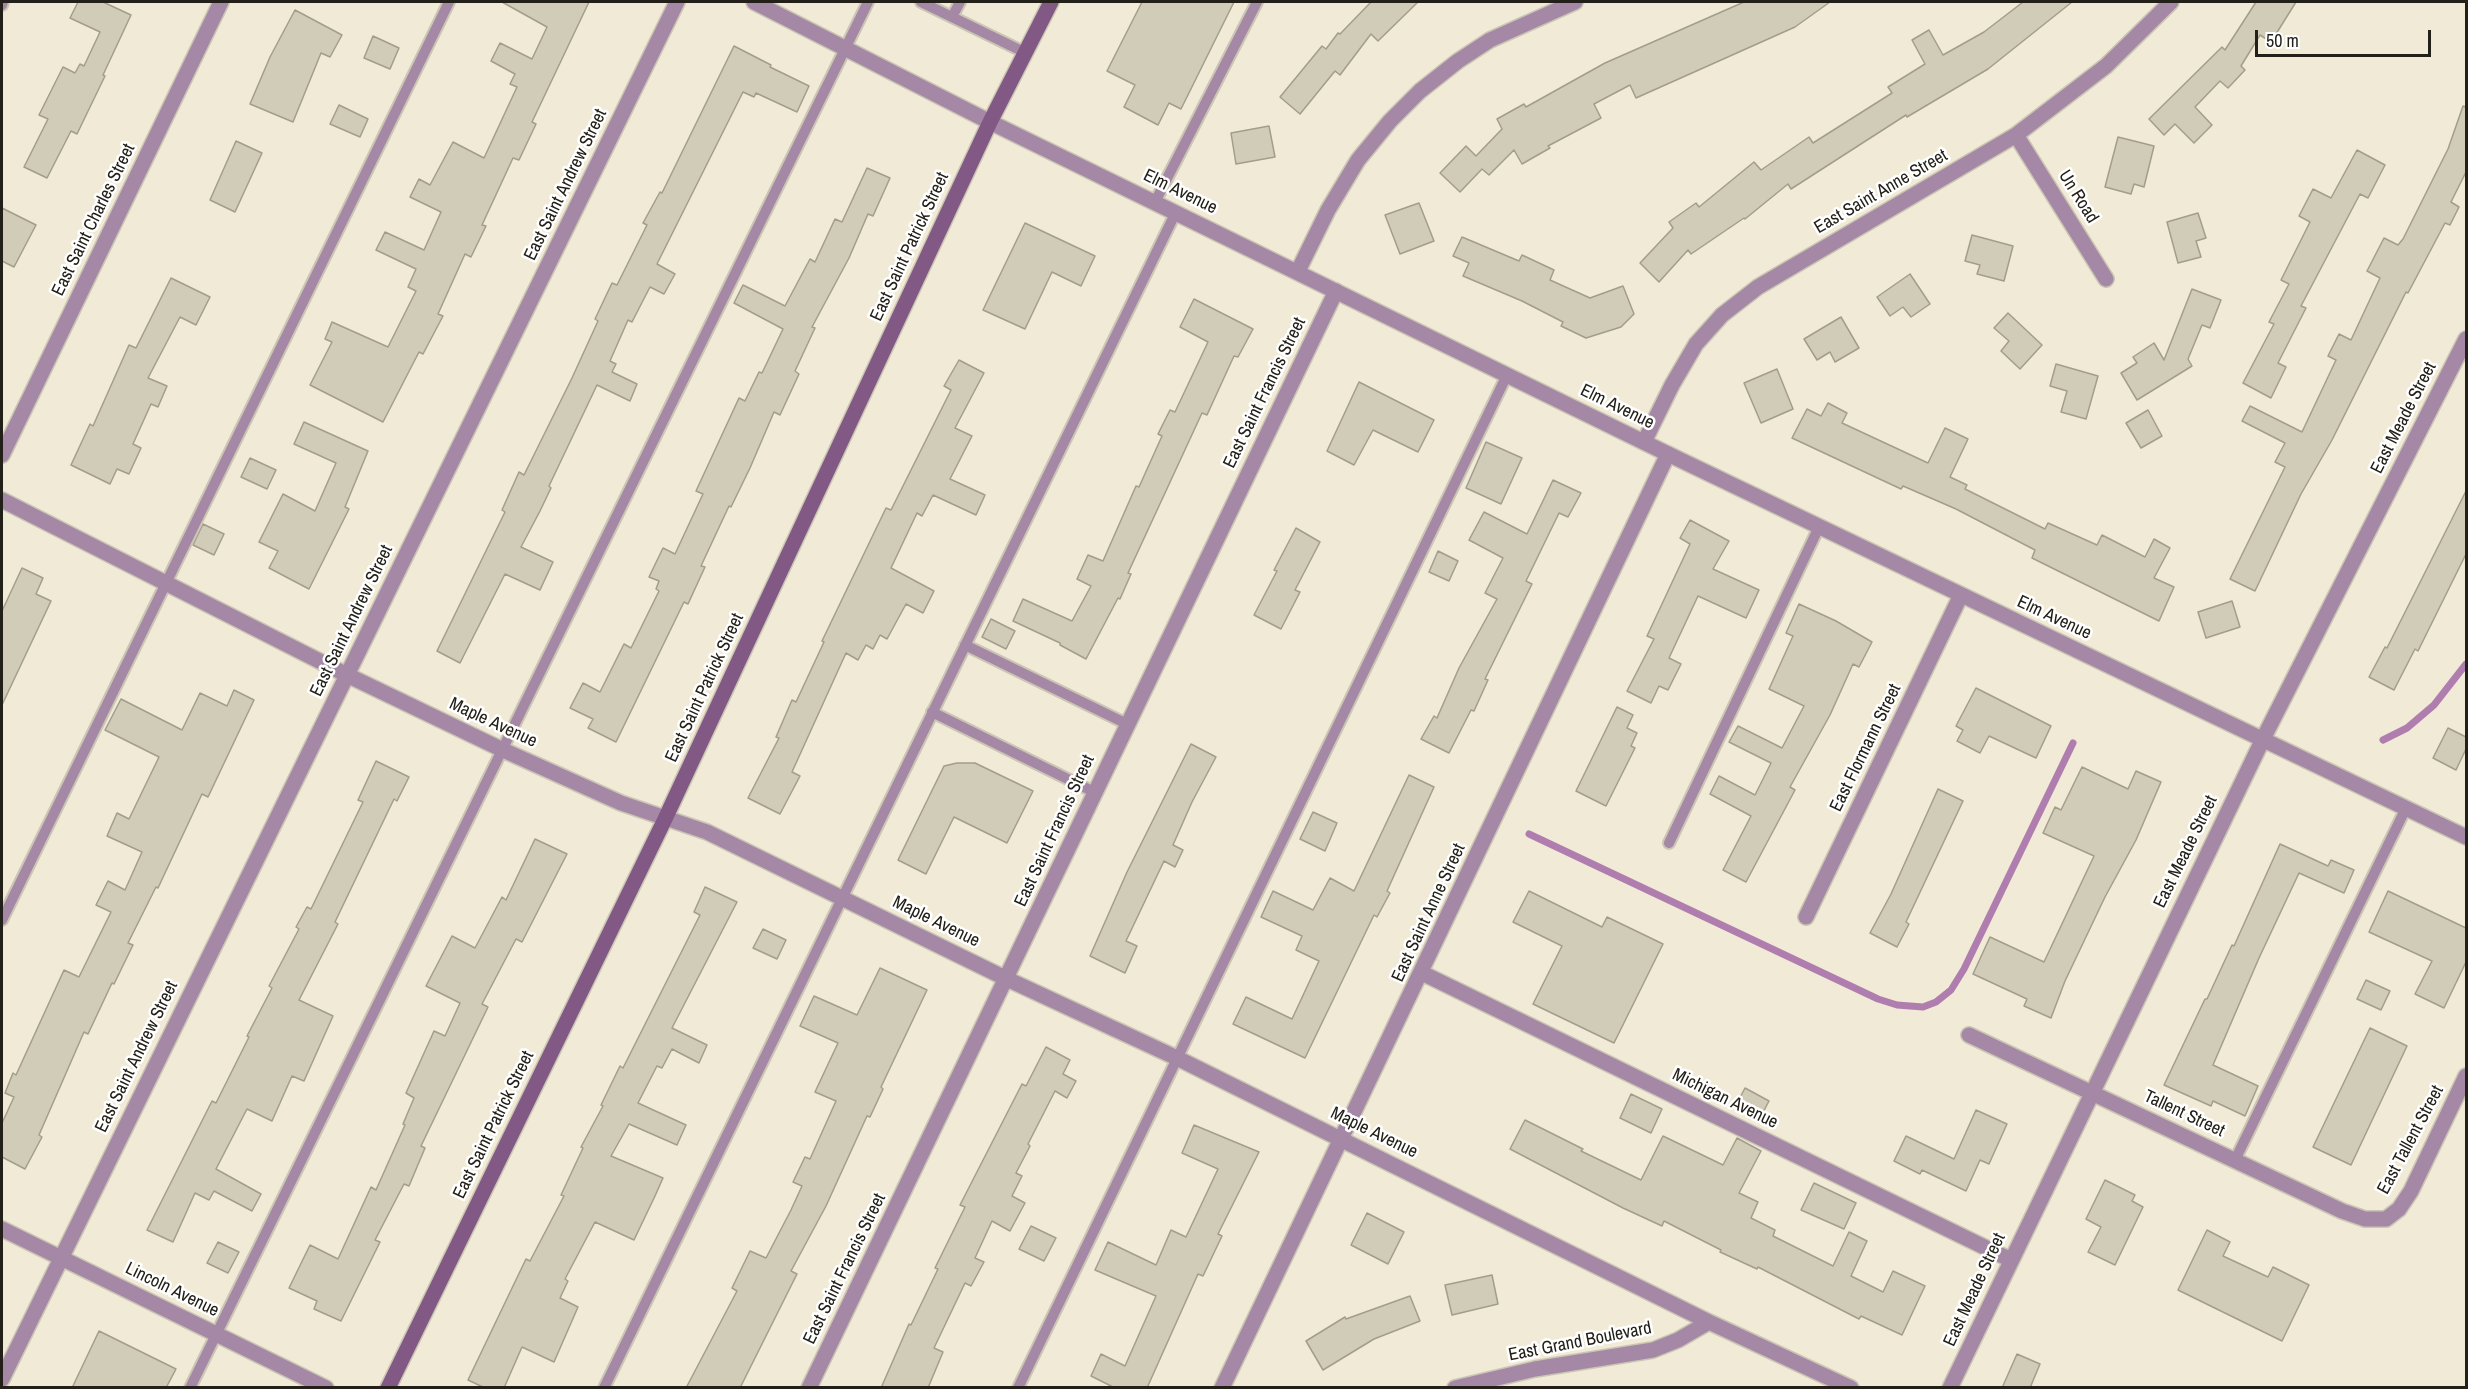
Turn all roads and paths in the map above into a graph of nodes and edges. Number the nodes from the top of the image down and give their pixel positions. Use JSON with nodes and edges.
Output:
{"nodes":[{"id":1,"x":221,"y":2,"type":"edge"},
{"id":2,"x":449,"y":2,"type":"edge"},
{"id":3,"x":677,"y":2,"type":"edge"},
{"id":4,"x":754,"y":2,"type":"edge"},
{"id":5,"x":868,"y":2,"type":"edge"},
{"id":6,"x":921,"y":2,"type":"edge"},
{"id":7,"x":960,"y":2,"type":"edge"},
{"id":8,"x":1051,"y":2,"type":"edge"},
{"id":9,"x":1257,"y":2,"type":"edge"},
{"id":10,"x":1575,"y":2,"type":"edge"},
{"id":11,"x":2171,"y":2,"type":"edge"},
{"id":12,"x":952,"y":17,"type":"junction"},
{"id":13,"x":844,"y":47,"type":"junction"},
{"id":14,"x":1026,"y":52,"type":"junction"},
{"id":15,"x":990,"y":122,"type":"junction"},
{"id":16,"x":2016,"y":135,"type":"junction"},
{"id":17,"x":1155,"y":202,"type":"junction"},
{"id":18,"x":1176,"y":212,"type":"junction"},
{"id":19,"x":1298,"y":271,"type":"junction"},
{"id":20,"x":2106,"y":279,"type":"dead end"},
{"id":21,"x":1336,"y":291,"type":"junction"},
{"id":22,"x":2466,"y":339,"type":"edge"},
{"id":23,"x":1507,"y":375,"type":"junction"},
{"id":24,"x":1644,"y":442,"type":"junction"},
{"id":25,"x":1668,"y":454,"type":"junction"},
{"id":26,"x":2,"y":455,"type":"edge"},
{"id":27,"x":2,"y":500,"type":"edge"},
{"id":28,"x":1819,"y":527,"type":"junction"},
{"id":29,"x":166,"y":583,"type":"junction"},
{"id":30,"x":1961,"y":595,"type":"junction"},
{"id":31,"x":964,"y":645,"type":"junction"},
{"id":32,"x":347,"y":675,"type":"junction"},
{"id":33,"x":932,"y":712,"type":"junction"},
{"id":34,"x":1127,"y":724,"type":"junction"},
{"id":35,"x":2263,"y":739,"type":"junction"},
{"id":36,"x":502,"y":750,"type":"junction"},
{"id":37,"x":1094,"y":792,"type":"junction"},
{"id":38,"x":2406,"y":808,"type":"junction"},
{"id":39,"x":665,"y":819,"type":"junction"},
{"id":40,"x":2466,"y":837,"type":"edge"},
{"id":41,"x":1669,"y":843,"type":"dead end"},
{"id":42,"x":841,"y":898,"type":"junction"},
{"id":43,"x":1806,"y":917,"type":"dead end"},
{"id":44,"x":2,"y":920,"type":"edge"},
{"id":45,"x":1422,"y":973,"type":"junction"},
{"id":46,"x":1007,"y":979,"type":"junction"},
{"id":47,"x":1969,"y":1035,"type":"dead end"},
{"id":48,"x":1177,"y":1058,"type":"junction"},
{"id":49,"x":2466,"y":1076,"type":"edge"},
{"id":50,"x":2091,"y":1092,"type":"junction"},
{"id":51,"x":1342,"y":1139,"type":"junction"},
{"id":52,"x":2235,"y":1160,"type":"junction"},
{"id":53,"x":2386,"y":1219,"type":"joint"},
{"id":54,"x":2,"y":1229,"type":"edge"},
{"id":55,"x":61,"y":1258,"type":"junction"},
{"id":56,"x":2011,"y":1260,"type":"junction"},
{"id":57,"x":1709,"y":1322,"type":"junction"},
{"id":58,"x":216,"y":1333,"type":"junction"},
{"id":59,"x":2,"y":1379,"type":"edge"},
{"id":60,"x":190,"y":1388,"type":"edge"},
{"id":61,"x":326,"y":1388,"type":"edge"},
{"id":62,"x":388,"y":1388,"type":"edge"},
{"id":63,"x":604,"y":1388,"type":"edge"},
{"id":64,"x":809,"y":1388,"type":"edge"},
{"id":65,"x":1018,"y":1388,"type":"edge"},
{"id":66,"x":1222,"y":1388,"type":"edge"},
{"id":67,"x":1455,"y":1388,"type":"edge"},
{"id":68,"x":1851,"y":1388,"type":"edge"},
{"id":69,"x":1950,"y":1388,"type":"edge"}],
"edges":[{"from":1,"to":26,"type":"street","name":"East Saint Charles Street"},
{"from":2,"to":29,"type":"lane"},
{"from":3,"to":32,"type":"street","name":"East Saint Andrew Street"},
{"from":4,"to":13,"type":"street","name":"Elm Avenue"},
{"from":5,"to":13,"type":"lane"},
{"from":6,"to":12,"type":"lane"},
{"from":7,"to":12,"type":"lane"},
{"from":8,"to":14,"type":"main road","name":"East Saint Patrick Street"},
{"from":9,"to":17,"type":"lane"},
{"from":10,"to":19,"type":"street"},
{"from":11,"to":16,"type":"street","name":"East Saint Anne Street"},
{"from":12,"to":14,"type":"lane"},
{"from":13,"to":15,"type":"street","name":"Elm Avenue"},
{"from":13,"to":36,"type":"lane"},
{"from":14,"to":15,"type":"main road","name":"East Saint Patrick Street"},
{"from":15,"to":17,"type":"street","name":"Elm Avenue"},
{"from":15,"to":39,"type":"main road","name":"East Saint Patrick Street"},
{"from":16,"to":20,"type":"street","name":"Un Road"},
{"from":16,"to":24,"type":"street","name":"East Saint Anne Street"},
{"from":17,"to":18,"type":"street","name":"Elm Avenue"},
{"from":18,"to":19,"type":"street","name":"Elm Avenue"},
{"from":18,"to":31,"type":"lane"},
{"from":19,"to":21,"type":"street","name":"Elm Avenue"},
{"from":21,"to":23,"type":"street","name":"Elm Avenue"},
{"from":21,"to":34,"type":"street","name":"East Saint Francis Street"},
{"from":22,"to":35,"type":"street","name":"East Meade Street"},
{"from":23,"to":24,"type":"street","name":"Elm Avenue"},
{"from":23,"to":48,"type":"lane"},
{"from":24,"to":25,"type":"street","name":"Elm Avenue"},
{"from":25,"to":28,"type":"street","name":"Elm Avenue"},
{"from":25,"to":45,"type":"street","name":"East Saint Anne Street"},
{"from":27,"to":29,"type":"street","name":"Maple Avenue"},
{"from":28,"to":30,"type":"street","name":"Elm Avenue"},
{"from":28,"to":41,"type":"lane"},
{"from":29,"to":32,"type":"street","name":"Maple Avenue"},
{"from":29,"to":44,"type":"lane"},
{"from":30,"to":35,"type":"street","name":"Elm Avenue"},
{"from":30,"to":43,"type":"street","name":"East Flormann Street"},
{"from":31,"to":33,"type":"lane"},
{"from":31,"to":34,"type":"lane"},
{"from":32,"to":36,"type":"street","name":"Maple Avenue"},
{"from":32,"to":55,"type":"street","name":"East Saint Andrew Street"},
{"from":33,"to":37,"type":"lane"},
{"from":33,"to":42,"type":"lane"},
{"from":34,"to":37,"type":"street","name":"East Saint Francis Street"},
{"from":35,"to":38,"type":"street","name":"Elm Avenue"},
{"from":35,"to":50,"type":"street","name":"East Meade Street"},
{"from":36,"to":39,"type":"street","name":"Maple Avenue"},
{"from":36,"to":58,"type":"lane"},
{"from":37,"to":46,"type":"street","name":"East Saint Francis Street"},
{"from":38,"to":40,"type":"street","name":"Elm Avenue"},
{"from":38,"to":52,"type":"lane"},
{"from":39,"to":42,"type":"street","name":"Maple Avenue"},
{"from":39,"to":62,"type":"main road","name":"East Saint Patrick Street"},
{"from":42,"to":46,"type":"street","name":"Maple Avenue"},
{"from":42,"to":63,"type":"lane"},
{"from":45,"to":51,"type":"street","name":"East Saint Anne Street"},
{"from":45,"to":56,"type":"street","name":"Michigan Avenue"},
{"from":46,"to":48,"type":"street","name":"Maple Avenue"},
{"from":46,"to":64,"type":"street","name":"East Saint Francis Street"},
{"from":47,"to":50,"type":"street","name":"Tallent Street"},
{"from":48,"to":51,"type":"street","name":"Maple Avenue"},
{"from":48,"to":65,"type":"lane"},
{"from":49,"to":53,"type":"street","name":"East Tallent Street"},
{"from":50,"to":52,"type":"street","name":"Tallent Street"},
{"from":50,"to":56,"type":"street","name":"East Meade Street"},
{"from":51,"to":57,"type":"street","name":"Maple Avenue"},
{"from":51,"to":66,"type":"street","name":"East Saint Anne Street"},
{"from":52,"to":53,"type":"street","name":"Tallent Street"},
{"from":54,"to":55,"type":"street","name":"Lincoln Avenue"},
{"from":55,"to":58,"type":"street","name":"Lincoln Avenue"},
{"from":55,"to":59,"type":"street","name":"East Saint Andrew Street"},
{"from":56,"to":69,"type":"street","name":"East Meade Street"},
{"from":57,"to":67,"type":"street","name":"East Grand Boulevard"},
{"from":57,"to":68,"type":"street","name":"Maple Avenue"},
{"from":58,"to":60,"type":"lane"},
{"from":58,"to":61,"type":"street","name":"Lincoln Avenue"}]}
